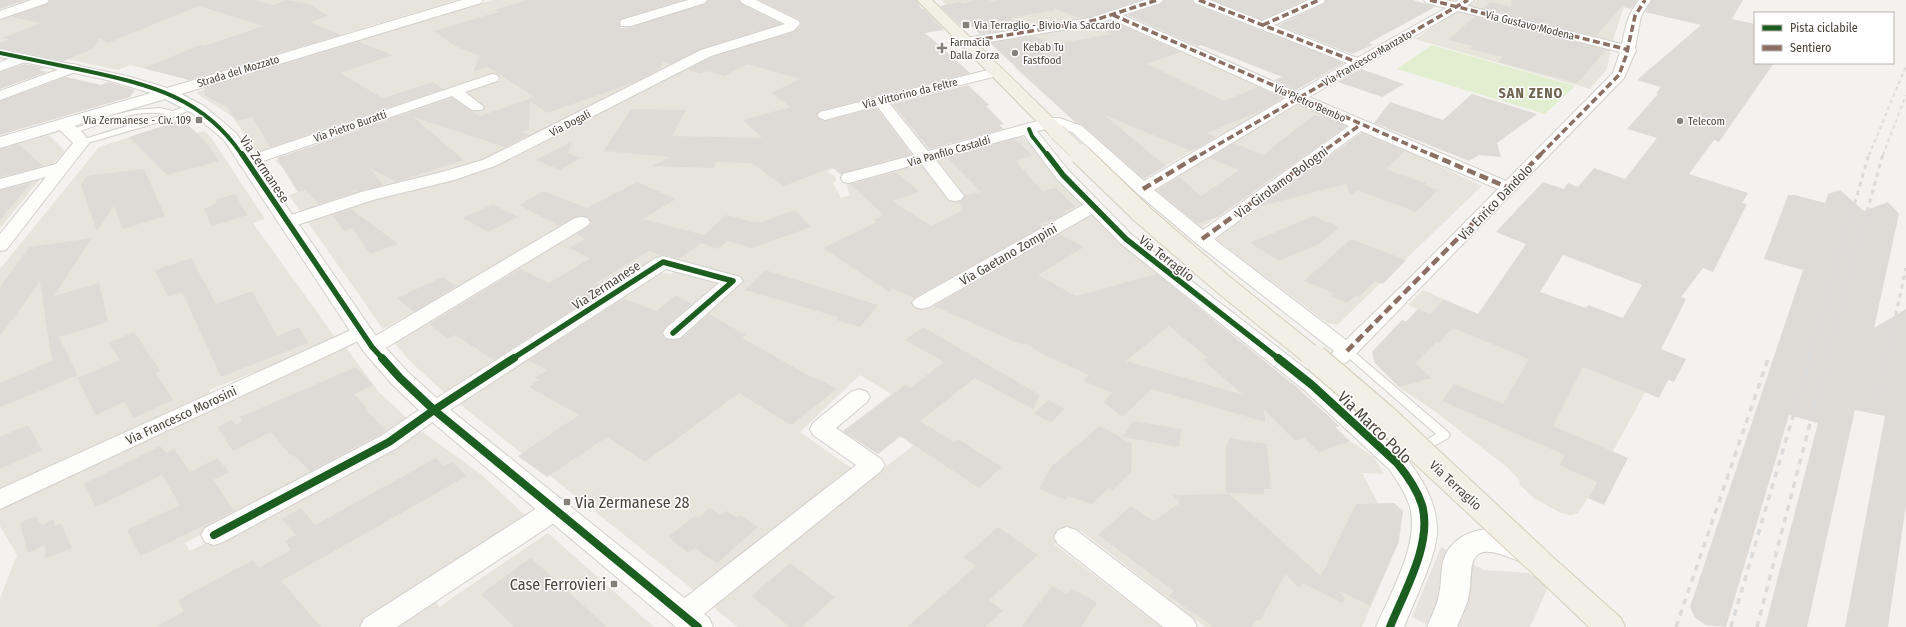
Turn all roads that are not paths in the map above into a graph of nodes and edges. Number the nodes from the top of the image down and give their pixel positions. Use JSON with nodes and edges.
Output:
{"nodes":[{"id":1,"x":44,"y":0,"type":"edge"},
{"id":2,"x":476,"y":0,"type":"edge"},
{"id":3,"x":701,"y":0,"type":"edge"},
{"id":4,"x":746,"y":0,"type":"edge"},
{"id":5,"x":924,"y":0,"type":"edge"},
{"id":6,"x":1157,"y":0,"type":"edge"},
{"id":7,"x":1199,"y":0,"type":"edge"},
{"id":8,"x":1319,"y":0,"type":"edge"},
{"id":9,"x":1430,"y":0,"type":"edge"},
{"id":10,"x":1645,"y":0,"type":"edge"},
{"id":11,"x":1463,"y":3,"type":"edge"},
{"id":12,"x":0,"y":15,"type":"edge"},
{"id":13,"x":1113,"y":15,"type":"junction"},
{"id":14,"x":626,"y":23,"type":"dead end"},
{"id":15,"x":1263,"y":25,"type":"junction"},
{"id":16,"x":966,"y":42,"type":"junction"},
{"id":17,"x":1629,"y":50,"type":"junction"},
{"id":18,"x":0,"y":53,"type":"edge"},
{"id":19,"x":23,"y":58,"type":"junction"},
{"id":20,"x":1359,"y":63,"type":"junction"},
{"id":21,"x":0,"y":67,"type":"edge"},
{"id":22,"x":73,"y":68,"type":"junction"},
{"id":23,"x":996,"y":72,"type":"junction"},
{"id":24,"x":492,"y":78,"type":"dead end"},
{"id":25,"x":454,"y":91,"type":"junction"},
{"id":26,"x":0,"y":96,"type":"edge"},
{"id":27,"x":1298,"y":97,"type":"junction"},
{"id":28,"x":880,"y":101,"type":"junction"},
{"id":29,"x":177,"y":104,"type":"junction"},
{"id":30,"x":477,"y":107,"type":"dead end"},
{"id":31,"x":824,"y":115,"type":"dead end"},
{"id":32,"x":1360,"y":125,"type":"junction"},
{"id":33,"x":1052,"y":128,"type":"junction"},
{"id":34,"x":1029,"y":129,"type":"junction"},
{"id":35,"x":72,"y":133,"type":"junction"},
{"id":36,"x":0,"y":143,"type":"edge"},
{"id":37,"x":925,"y":158,"type":"junction"},
{"id":38,"x":246,"y":162,"type":"junction"},
{"id":39,"x":60,"y":168,"type":"junction"},
{"id":40,"x":849,"y":178,"type":"dead end"},
{"id":41,"x":0,"y":184,"type":"edge"},
{"id":42,"x":1509,"y":188,"type":"junction"},
{"id":43,"x":1143,"y":190,"type":"junction"},
{"id":44,"x":955,"y":196,"type":"dead end"},
{"id":45,"x":1093,"y":206,"type":"junction"},
{"id":46,"x":288,"y":222,"type":"junction"},
{"id":47,"x":581,"y":222,"type":"dead end"},
{"id":48,"x":1202,"y":239,"type":"junction"},
{"id":49,"x":0,"y":246,"type":"edge"},
{"id":50,"x":922,"y":303,"type":"dead end"},
{"id":51,"x":672,"y":332,"type":"dead end"},
{"id":52,"x":367,"y":339,"type":"junction"},
{"id":53,"x":1347,"y":351,"type":"junction"},
{"id":54,"x":1312,"y":385,"type":"junction"},
{"id":55,"x":859,"y":397,"type":"dead end"},
{"id":56,"x":434,"y":410,"type":"junction"},
{"id":57,"x":1396,"y":463,"type":"junction"},
{"id":58,"x":0,"y":500,"type":"edge"},
{"id":59,"x":554,"y":510,"type":"junction"},
{"id":60,"x":214,"y":536,"type":"dead end"},
{"id":61,"x":1067,"y":537,"type":"dead end"},
{"id":62,"x":1536,"y":559,"type":"junction"},
{"id":63,"x":690,"y":621,"type":"edge"},
{"id":64,"x":374,"y":627,"type":"edge"},
{"id":65,"x":1183,"y":627,"type":"edge"},
{"id":66,"x":1390,"y":627,"type":"edge"},
{"id":67,"x":1442,"y":627,"type":"edge"},
{"id":68,"x":1610,"y":627,"type":"edge"}],
"edges":[{"from":1,"to":12,"type":"street"},
{"from":2,"to":29,"type":"street","name":"Strada del Mozzato"},
{"from":3,"to":14,"type":"street"},
{"from":4,"to":46,"type":"street","name":"Via Dogali"},
{"from":5,"to":16,"type":"main road","name":"Via Terraglio"},
{"from":6,"to":13,"type":"street"},
{"from":7,"to":15,"type":"street"},
{"from":8,"to":15,"type":"street"},
{"from":9,"to":11,"type":"street","name":"Via Gustavo Modena"},
{"from":10,"to":17,"type":"street","name":"Via Enrico Dandolo"},
{"from":11,"to":17,"type":"street","name":"Via Gustavo Modena"},
{"from":11,"to":20,"type":"street","name":"Via Francesco Manzato"},
{"from":13,"to":16,"type":"street"},
{"from":13,"to":27,"type":"street","name":"Via Pietro Bembo"},
{"from":15,"to":20,"type":"street"},
{"from":16,"to":23,"type":"main road","name":"Via Terraglio"},
{"from":17,"to":42,"type":"street","name":"Via Enrico Dandolo"},
{"from":18,"to":19,"type":"street","name":"Via Zermanese"},
{"from":19,"to":21,"type":"street"},
{"from":19,"to":22,"type":"street","name":"Via Zermanese"},
{"from":20,"to":27,"type":"street","name":"Via Francesco Manzato"},
{"from":22,"to":26,"type":"street"},
{"from":22,"to":29,"type":"street","name":"Via Zermanese"},
{"from":23,"to":28,"type":"street","name":"Via Vittorino da Feltre"},
{"from":23,"to":33,"type":"main road","name":"Via Terraglio"},
{"from":24,"to":25,"type":"street","name":"Via Pietro Buratti"},
{"from":25,"to":30,"type":"street"},
{"from":25,"to":38,"type":"street","name":"Via Pietro Buratti"},
{"from":27,"to":32,"type":"street","name":"Via Pietro Bembo"},
{"from":27,"to":43,"type":"street","name":"Via Francesco Manzato"},
{"from":28,"to":31,"type":"street","name":"Via Vittorino da Feltre"},
{"from":28,"to":37,"type":"street"},
{"from":29,"to":35,"type":"street","name":"Strada del Mozzato"},
{"from":29,"to":35,"type":"lane"},
{"from":29,"to":35,"type":"lane"},
{"from":29,"to":38,"type":"street","name":"Via Zermanese"},
{"from":32,"to":42,"type":"street","name":"Via Pietro Bembo"},
{"from":32,"to":48,"type":"street","name":"Via Girolamo Bologni"},
{"from":33,"to":34,"type":"street","name":"Via Panfilo Castaldi"},
{"from":33,"to":43,"type":"street"},
{"from":33,"to":62,"type":"main road","name":"Via Terraglio","bridge":true},
{"from":34,"to":37,"type":"street","name":"Via Panfilo Castaldi"},
{"from":34,"to":45,"type":"street","name":"Via Terraglio"},
{"from":35,"to":36,"type":"street","name":"Strada del Mozzato"},
{"from":35,"to":39,"type":"street"},
{"from":37,"to":40,"type":"street","name":"Via Panfilo Castaldi"},
{"from":37,"to":44,"type":"street"},
{"from":38,"to":46,"type":"street","name":"Via Zermanese"},
{"from":39,"to":41,"type":"street"},
{"from":39,"to":49,"type":"street"},
{"from":42,"to":53,"type":"street","name":"Via Enrico Dandolo"},
{"from":43,"to":48,"type":"street"},
{"from":45,"to":50,"type":"street","name":"Via Gaetano Zompini"},
{"from":45,"to":54,"type":"street","name":"Via Terraglio"},
{"from":46,"to":52,"type":"street","name":"Via Zermanese"},
{"from":47,"to":52,"type":"street"},
{"from":48,"to":53,"type":"street"},
{"from":51,"to":56,"type":"street","name":"Via Zermanese"},
{"from":52,"to":56,"type":"street","name":"Via Zermanese"},
{"from":52,"to":58,"type":"street","name":"Via Francesco Morosini"},
{"from":53,"to":54,"type":"street","name":"Via Enrico Dandolo"},
{"from":53,"to":57,"type":"lane"},
{"from":54,"to":57,"type":"street","name":"Via Marco Polo"},
{"from":55,"to":63,"type":"street","name":"Via Zermanese"},
{"from":56,"to":59,"type":"street","name":"Via Zermanese"},
{"from":56,"to":60,"type":"street"},
{"from":57,"to":66,"type":"street","name":"Via Marco Polo"},
{"from":59,"to":63,"type":"street","name":"Via Zermanese"},
{"from":59,"to":64,"type":"street"},
{"from":61,"to":65,"type":"street"},
{"from":62,"to":67,"type":"street","bridge":true},
{"from":62,"to":68,"type":"main road","name":"Via Terraglio"}]}
